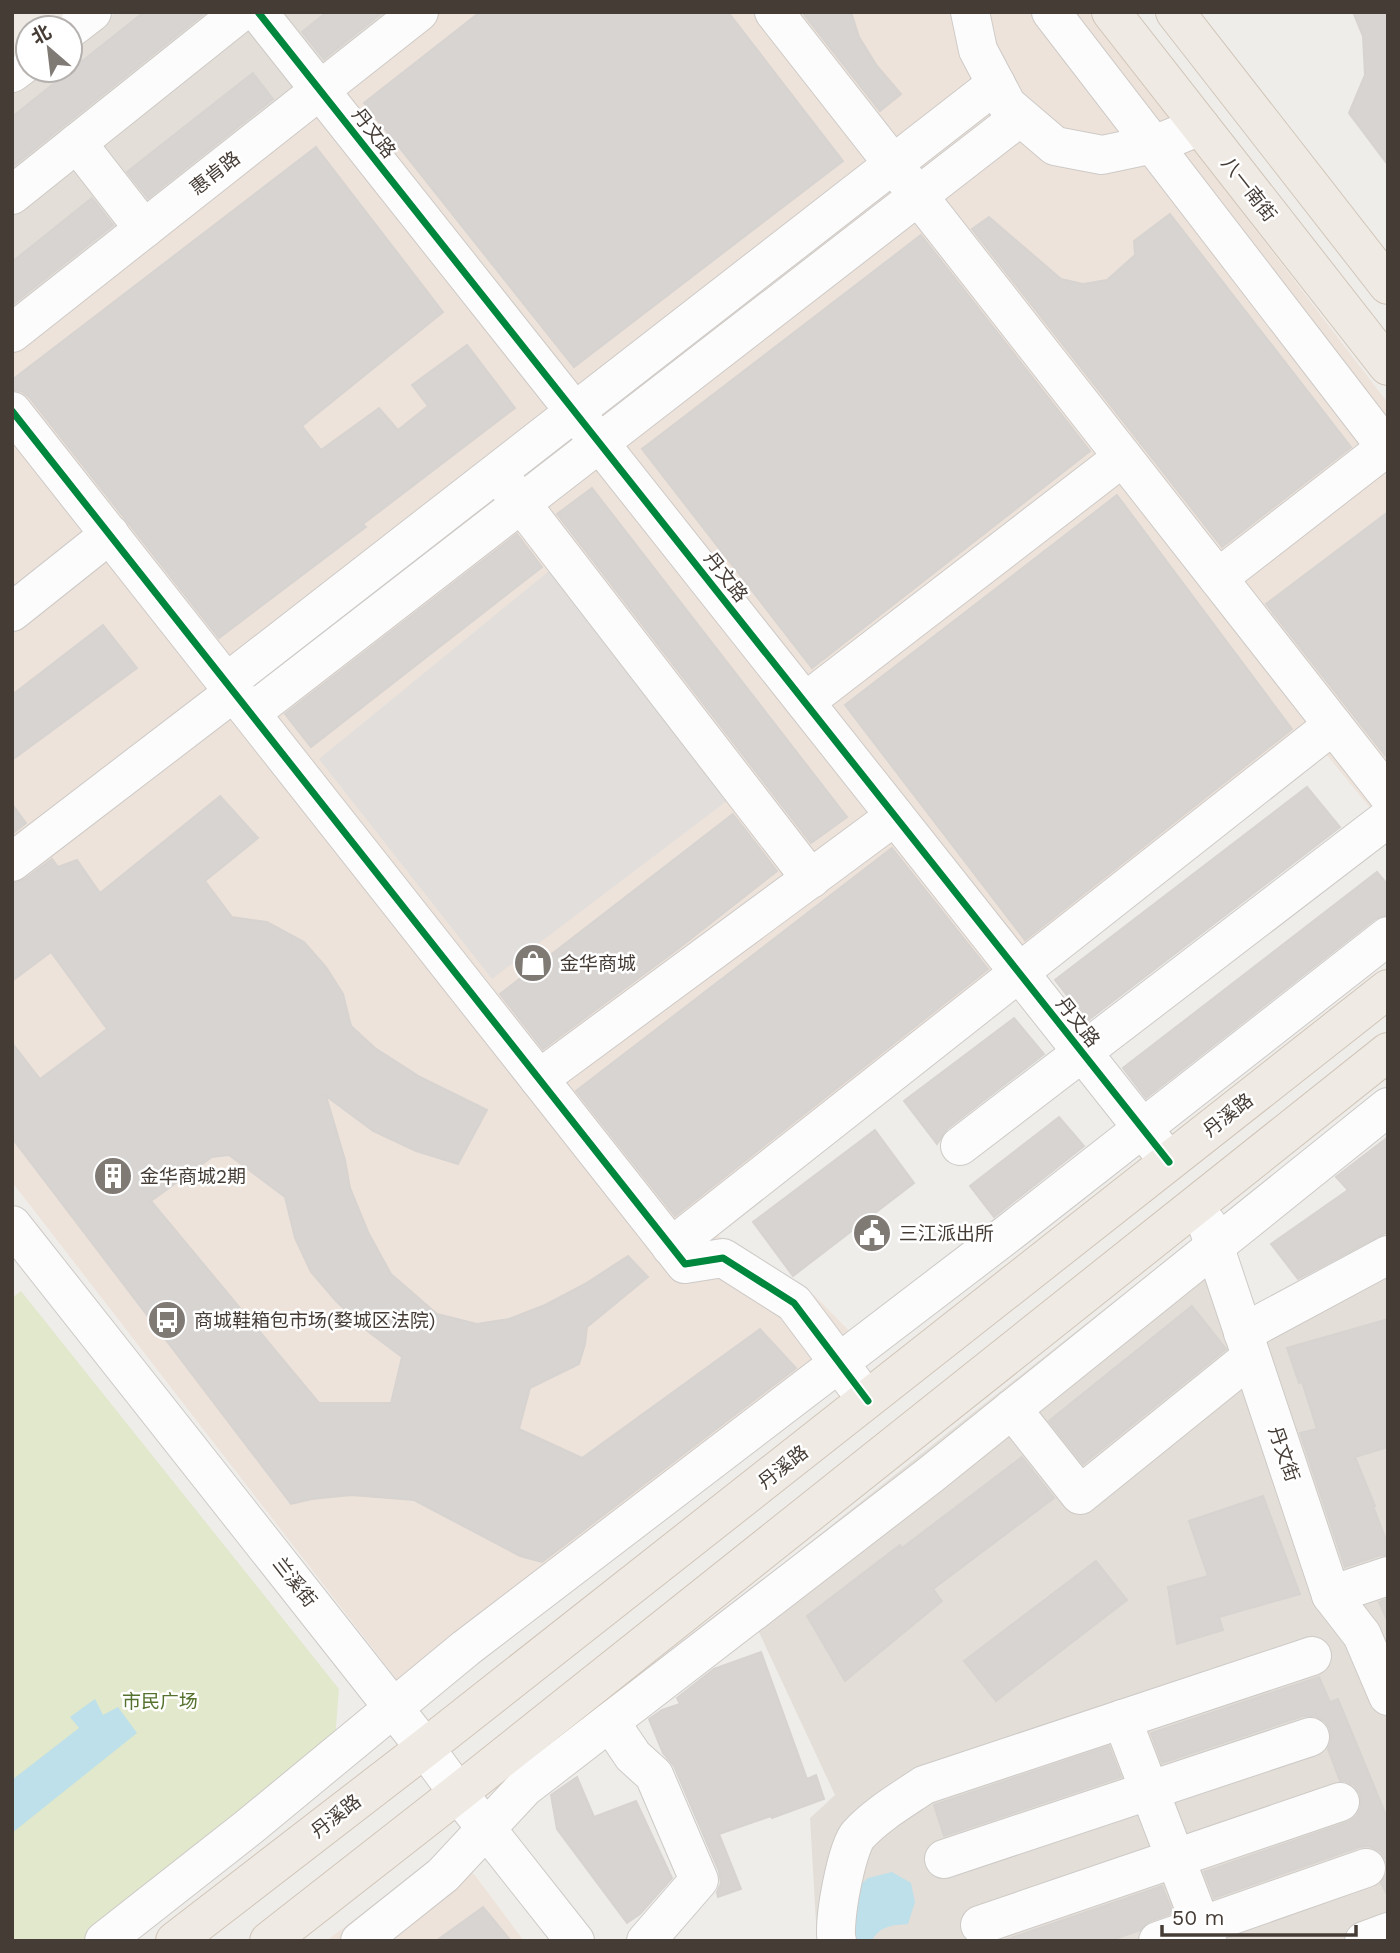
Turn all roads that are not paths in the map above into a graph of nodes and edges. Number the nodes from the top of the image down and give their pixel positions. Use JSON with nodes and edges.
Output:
{"nodes":[{"id":1,"x":44,"y":12,"type":"edge"},
{"id":2,"x":242,"y":12,"type":"edge"},
{"id":3,"x":258,"y":12,"type":"edge"},
{"id":4,"x":419,"y":12,"type":"edge"},
{"id":5,"x":774,"y":12,"type":"edge"},
{"id":6,"x":970,"y":12,"type":"edge"},
{"id":7,"x":1051,"y":12,"type":"edge"},
{"id":8,"x":1111,"y":12,"type":"edge"},
{"id":9,"x":1175,"y":12,"type":"edge"},
{"id":10,"x":12,"y":38,"type":"edge"},
{"id":11,"x":996,"y":84,"type":"junction"},
{"id":12,"x":320,"y":90,"type":"junction"},
{"id":13,"x":1020,"y":117,"type":"junction"},
{"id":14,"x":1200,"y":126,"type":"junction"},
{"id":15,"x":77,"y":144,"type":"junction"},
{"id":16,"x":1153,"y":144,"type":"junction"},
{"id":17,"x":893,"y":164,"type":"junction"},
{"id":18,"x":12,"y":195,"type":"edge"},
{"id":19,"x":918,"y":195,"type":"junction"},
{"id":20,"x":144,"y":229,"type":"junction"},
{"id":21,"x":1388,"y":285,"type":"edge"},
{"id":22,"x":14,"y":329,"type":"edge"},
{"id":23,"x":1388,"y":366,"type":"edge"},
{"id":24,"x":12,"y":411,"type":"edge"},
{"id":25,"x":574,"y":412,"type":"junction"},
{"id":26,"x":599,"y":443,"type":"junction"},
{"id":27,"x":1387,"y":448,"type":"edge"},
{"id":28,"x":1123,"y":457,"type":"junction"},
{"id":29,"x":497,"y":472,"type":"junction"},
{"id":30,"x":521,"y":503,"type":"junction"},
{"id":31,"x":110,"y":534,"type":"junction"},
{"id":32,"x":1217,"y":578,"type":"junction"},
{"id":33,"x":12,"y":612,"type":"edge"},
{"id":34,"x":237,"y":696,"type":"junction"},
{"id":35,"x":804,"y":702,"type":"junction"},
{"id":36,"x":1333,"y":725,"type":"junction"},
{"id":37,"x":1388,"y":795,"type":"edge"},
{"id":38,"x":895,"y":816,"type":"junction"},
{"id":39,"x":1388,"y":818,"type":"edge"},
{"id":40,"x":12,"y":862,"type":"edge"},
{"id":41,"x":811,"y":879,"type":"junction"},
{"id":42,"x":1388,"y":936,"type":"edge"},
{"id":43,"x":1019,"y":973,"type":"junction"},
{"id":44,"x":1388,"y":989,"type":"edge"},
{"id":45,"x":1082,"y":1052,"type":"junction"},
{"id":46,"x":1388,"y":1052,"type":"edge"},
{"id":47,"x":539,"y":1079,"type":"junction"},
{"id":48,"x":1388,"y":1107,"type":"edge"},
{"id":49,"x":1142,"y":1128,"type":"junction"},
{"id":50,"x":960,"y":1146,"type":"dead end"},
{"id":51,"x":1169,"y":1162,"type":"junction"},
{"id":52,"x":1199,"y":1202,"type":"junction"},
{"id":53,"x":16,"y":1238,"type":"edge"},
{"id":54,"x":1214,"y":1246,"type":"junction"},
{"id":55,"x":671,"y":1247,"type":"junction"},
{"id":56,"x":1388,"y":1255,"type":"edge"},
{"id":57,"x":1247,"y":1345,"type":"junction"},
{"id":58,"x":839,"y":1363,"type":"junction"},
{"id":59,"x":867,"y":1401,"type":"junction"},
{"id":60,"x":1012,"y":1409,"type":"junction"},
{"id":61,"x":1388,"y":1576,"type":"edge"},
{"id":62,"x":1331,"y":1595,"type":"junction"},
{"id":63,"x":1312,"y":1656,"type":"dead end"},
{"id":64,"x":1388,"y":1696,"type":"edge"},
{"id":65,"x":394,"y":1707,"type":"junction"},
{"id":66,"x":1122,"y":1719,"type":"junction"},
{"id":67,"x":610,"y":1722,"type":"junction"},
{"id":68,"x":1310,"y":1737,"type":"dead end"},
{"id":69,"x":425,"y":1748,"type":"junction"},
{"id":70,"x":1149,"y":1790,"type":"junction"},
{"id":71,"x":458,"y":1793,"type":"junction"},
{"id":72,"x":1340,"y":1802,"type":"dead end"},
{"id":73,"x":486,"y":1829,"type":"junction"},
{"id":74,"x":1175,"y":1858,"type":"junction"},
{"id":75,"x":944,"y":1859,"type":"dead end"},
{"id":76,"x":1366,"y":1868,"type":"dead end"},
{"id":77,"x":980,"y":1925,"type":"dead end"},
{"id":78,"x":1204,"y":1933,"type":"edge"},
{"id":79,"x":1388,"y":1933,"type":"edge"},
{"id":80,"x":104,"y":1941,"type":"edge"},
{"id":81,"x":175,"y":1941,"type":"edge"},
{"id":82,"x":269,"y":1941,"type":"edge"},
{"id":83,"x":360,"y":1941,"type":"edge"},
{"id":84,"x":575,"y":1941,"type":"edge"},
{"id":85,"x":646,"y":1941,"type":"edge"},
{"id":86,"x":837,"y":1941,"type":"edge"},
{"id":87,"x":1158,"y":1941,"type":"edge"},
{"id":88,"x":1364,"y":1941,"type":"edge"}],
"edges":[{"from":1,"to":10,"type":"main road"},
{"from":2,"to":15,"type":"street"},
{"from":3,"to":12,"type":"street","name":"丹文路"},
{"from":4,"to":12,"type":"street","name":"惠肯路"},
{"from":5,"to":17,"type":"street"},
{"from":6,"to":11,"type":"street"},
{"from":7,"to":16,"type":"street"},
{"from":8,"to":14,"type":"main road","name":"八一南街"},
{"from":9,"to":21,"type":"main road"},
{"from":11,"to":13,"type":"street"},
{"from":11,"to":17,"type":"street"},
{"from":12,"to":20,"type":"street","name":"惠肯路"},
{"from":12,"to":25,"type":"street","name":"丹文路"},
{"from":13,"to":16,"type":"street"},
{"from":13,"to":19,"type":"street"},
{"from":14,"to":16,"type":"street"},
{"from":14,"to":23,"type":"main road","name":"八一南街"},
{"from":15,"to":18,"type":"street"},
{"from":15,"to":20,"type":"street"},
{"from":16,"to":27,"type":"street"},
{"from":17,"to":19,"type":"street"},
{"from":17,"to":25,"type":"street"},
{"from":19,"to":26,"type":"street"},
{"from":19,"to":28,"type":"street"},
{"from":20,"to":22,"type":"street","name":"惠肯路"},
{"from":24,"to":31,"type":"street"},
{"from":25,"to":26,"type":"street","name":"丹文路"},
{"from":25,"to":29,"type":"street"},
{"from":26,"to":30,"type":"street"},
{"from":26,"to":35,"type":"street","name":"丹文路"},
{"from":27,"to":32,"type":"street"},
{"from":28,"to":32,"type":"street"},
{"from":28,"to":35,"type":"street"},
{"from":29,"to":30,"type":"street"},
{"from":29,"to":34,"type":"street"},
{"from":30,"to":34,"type":"street"},
{"from":30,"to":41,"type":"street"},
{"from":31,"to":33,"type":"street"},
{"from":31,"to":34,"type":"street"},
{"from":32,"to":36,"type":"street"},
{"from":34,"to":40,"type":"street"},
{"from":34,"to":47,"type":"street"},
{"from":35,"to":38,"type":"street","name":"丹文路"},
{"from":36,"to":37,"type":"street"},
{"from":36,"to":43,"type":"street"},
{"from":38,"to":41,"type":"street"},
{"from":38,"to":43,"type":"street","name":"丹文路"},
{"from":39,"to":45,"type":"street"},
{"from":41,"to":47,"type":"street"},
{"from":42,"to":49,"type":"street"},
{"from":43,"to":45,"type":"street","name":"丹文路"},
{"from":43,"to":55,"type":"street"},
{"from":44,"to":51,"type":"main road","name":"丹溪路"},
{"from":45,"to":49,"type":"street","name":"丹文路"},
{"from":45,"to":50,"type":"street"},
{"from":46,"to":52,"type":"main road"},
{"from":47,"to":55,"type":"street"},
{"from":48,"to":54,"type":"street"},
{"from":49,"to":51,"type":"street","name":"丹文路"},
{"from":49,"to":58,"type":"street"},
{"from":51,"to":59,"type":"main road","name":"丹溪路"},
{"from":52,"to":54,"type":"street","name":"丹文街"},
{"from":52,"to":71,"type":"main road"},
{"from":53,"to":65,"type":"street","name":"兰溪街"},
{"from":54,"to":57,"type":"street","name":"丹文街"},
{"from":54,"to":60,"type":"street"},
{"from":55,"to":58,"type":"street"},
{"from":56,"to":57,"type":"street"},
{"from":57,"to":60,"type":"street"},
{"from":57,"to":62,"type":"street","name":"丹文街"},
{"from":58,"to":59,"type":"street"},
{"from":58,"to":65,"type":"street"},
{"from":59,"to":69,"type":"main road","name":"丹溪路"},
{"from":60,"to":67,"type":"street"},
{"from":61,"to":62,"type":"street"},
{"from":62,"to":64,"type":"street","name":"丹文街"},
{"from":63,"to":66,"type":"street"},
{"from":65,"to":69,"type":"street","name":"兰溪街"},
{"from":65,"to":80,"type":"street"},
{"from":66,"to":70,"type":"street"},
{"from":66,"to":86,"type":"street"},
{"from":67,"to":73,"type":"street"},
{"from":67,"to":85,"type":"street"},
{"from":68,"to":70,"type":"street"},
{"from":69,"to":71,"type":"street","name":"兰溪街"},
{"from":69,"to":81,"type":"main road","name":"丹溪路"},
{"from":70,"to":74,"type":"street"},
{"from":70,"to":75,"type":"street"},
{"from":71,"to":73,"type":"street","name":"兰溪街"},
{"from":71,"to":82,"type":"main road"},
{"from":72,"to":74,"type":"street"},
{"from":73,"to":83,"type":"street"},
{"from":73,"to":84,"type":"street","name":"兰溪街"},
{"from":74,"to":77,"type":"street"},
{"from":74,"to":78,"type":"street"},
{"from":76,"to":78,"type":"street"},
{"from":78,"to":87,"type":"street"},
{"from":79,"to":88,"type":"street"}]}
